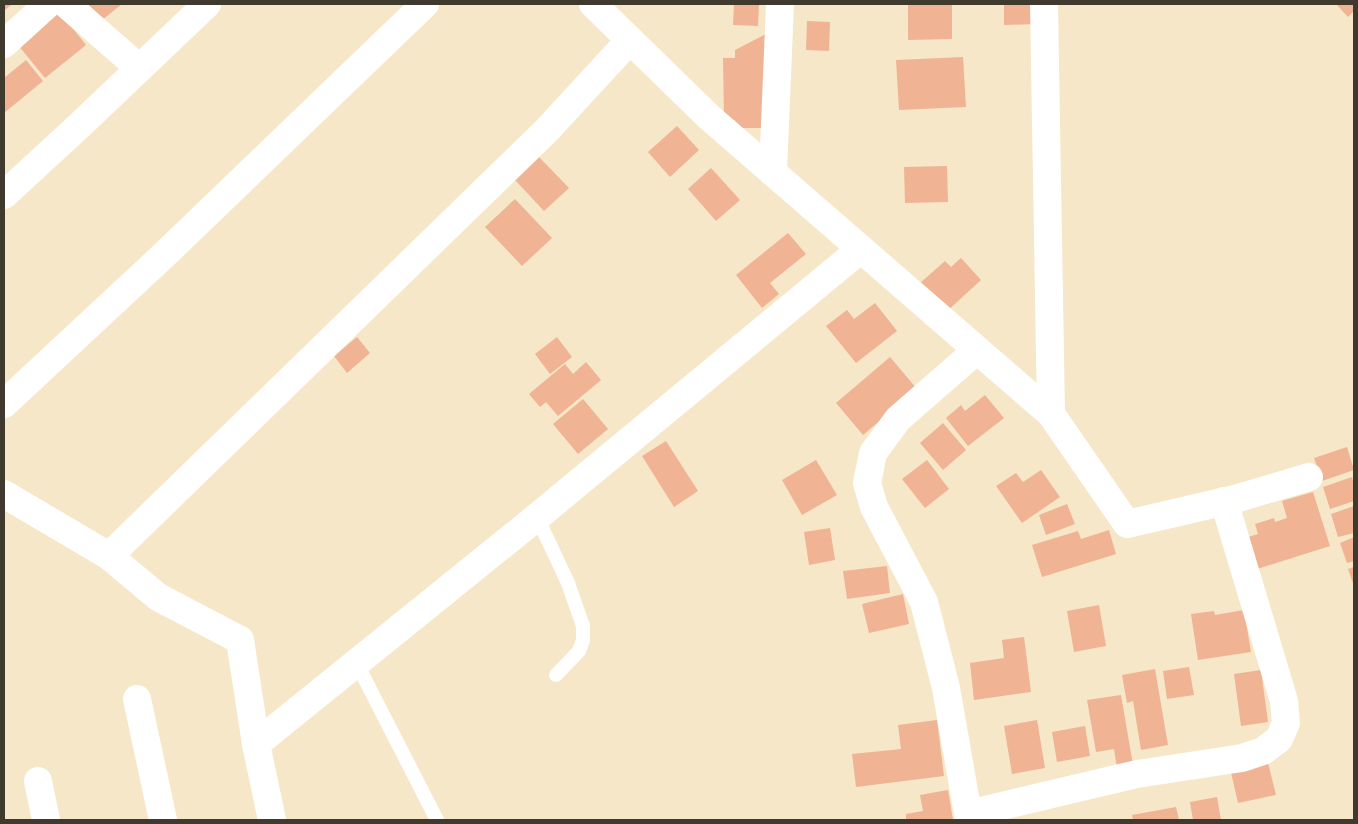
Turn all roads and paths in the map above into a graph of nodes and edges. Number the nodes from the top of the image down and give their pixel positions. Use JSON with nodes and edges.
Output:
{"nodes":[{"id":1,"x":48,"y":4,"type":"edge"},
{"id":2,"x":66,"y":4,"type":"edge"},
{"id":3,"x":207,"y":4,"type":"edge"},
{"id":4,"x":426,"y":4,"type":"edge"},
{"id":5,"x":593,"y":4,"type":"edge"},
{"id":6,"x":780,"y":4,"type":"edge"},
{"id":7,"x":1044,"y":4,"type":"edge"},
{"id":8,"x":630,"y":40,"type":"junction"},
{"id":9,"x":4,"y":44,"type":"edge"},
{"id":10,"x":140,"y":68,"type":"junction"},
{"id":11,"x":773,"y":172,"type":"junction"},
{"id":12,"x":4,"y":195,"type":"edge"},
{"id":13,"x":861,"y":249,"type":"junction"},
{"id":14,"x":977,"y":350,"type":"junction"},
{"id":15,"x":4,"y":404,"type":"edge"},
{"id":16,"x":1050,"y":414,"type":"junction"},
{"id":17,"x":1310,"y":477,"type":"dead end"},
{"id":18,"x":4,"y":494,"type":"edge"},
{"id":19,"x":1224,"y":502,"type":"junction"},
{"id":20,"x":537,"y":517,"type":"junction"},
{"id":21,"x":109,"y":556,"type":"junction"},
{"id":22,"x":356,"y":662,"type":"junction"},
{"id":23,"x":556,"y":674,"type":"dead end"},
{"id":24,"x":136,"y":699,"type":"dead end"},
{"id":25,"x":256,"y":744,"type":"junction"},
{"id":26,"x":38,"y":782,"type":"dead end"},
{"id":27,"x":968,"y":817,"type":"edge"},
{"id":28,"x":46,"y":820,"type":"edge"},
{"id":29,"x":163,"y":820,"type":"edge"},
{"id":30,"x":272,"y":820,"type":"edge"},
{"id":31,"x":437,"y":820,"type":"edge"}],
"edges":[{"from":1,"to":9,"type":"street"},
{"from":2,"to":10,"type":"street"},
{"from":3,"to":10,"type":"street"},
{"from":4,"to":15,"type":"street"},
{"from":5,"to":8,"type":"street"},
{"from":6,"to":11,"type":"street"},
{"from":7,"to":16,"type":"street"},
{"from":8,"to":11,"type":"street"},
{"from":8,"to":21,"type":"street"},
{"from":10,"to":12,"type":"street"},
{"from":11,"to":13,"type":"street"},
{"from":13,"to":14,"type":"street"},
{"from":13,"to":20,"type":"street"},
{"from":14,"to":16,"type":"street"},
{"from":14,"to":27,"type":"street"},
{"from":16,"to":19,"type":"street"},
{"from":17,"to":19,"type":"street"},
{"from":18,"to":21,"type":"street"},
{"from":19,"to":27,"type":"street"},
{"from":20,"to":22,"type":"street"},
{"from":20,"to":23,"type":"lane"},
{"from":21,"to":25,"type":"street"},
{"from":22,"to":25,"type":"street"},
{"from":22,"to":31,"type":"lane"},
{"from":24,"to":29,"type":"street"},
{"from":25,"to":30,"type":"street"},
{"from":26,"to":28,"type":"street"}]}
